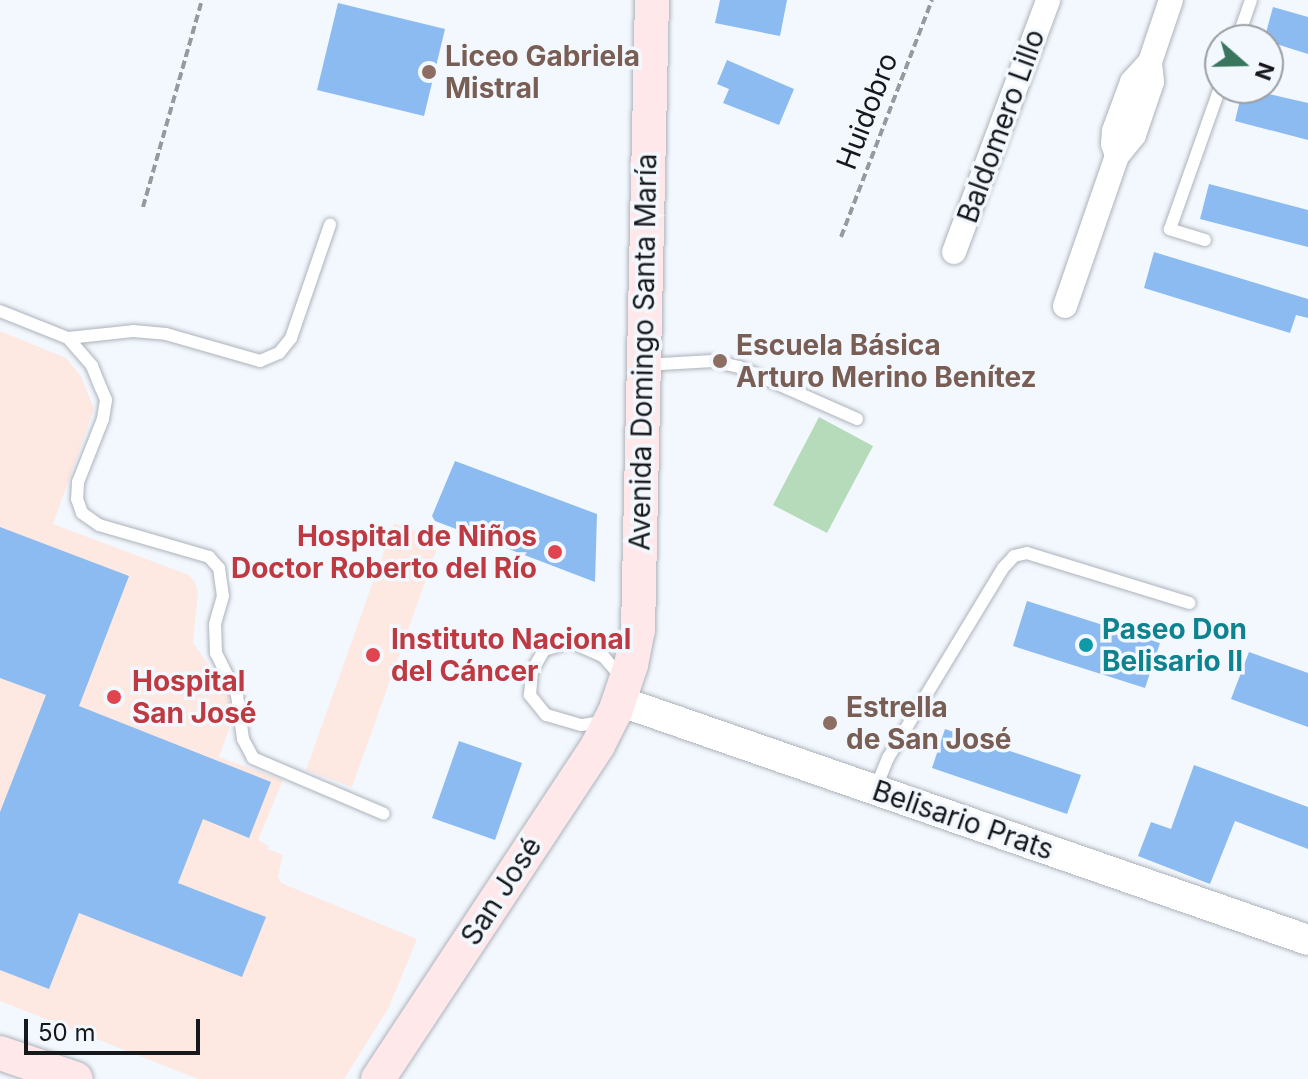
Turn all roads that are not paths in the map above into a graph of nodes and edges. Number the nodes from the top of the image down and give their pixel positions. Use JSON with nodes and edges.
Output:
{"nodes":[{"id":1,"x":652,"y":0,"type":"edge"},
{"id":2,"x":1048,"y":0,"type":"edge"},
{"id":3,"x":1171,"y":0,"type":"edge"},
{"id":4,"x":1251,"y":0,"type":"edge"},
{"id":5,"x":1243,"y":24,"type":"edge"},
{"id":6,"x":1214,"y":104,"type":"edge"},
{"id":7,"x":330,"y":225,"type":"dead end"},
{"id":8,"x":1205,"y":240,"type":"dead end"},
{"id":9,"x":954,"y":252,"type":"dead end"},
{"id":10,"x":1065,"y":306,"type":"dead end"},
{"id":11,"x":0,"y":311,"type":"edge"},
{"id":12,"x":68,"y":338,"type":"junction"},
{"id":13,"x":641,"y":366,"type":"junction"},
{"id":14,"x":857,"y":419,"type":"dead end"},
{"id":15,"x":1190,"y":603,"type":"dead end"},
{"id":16,"x":618,"y":701,"type":"junction"},
{"id":17,"x":875,"y":790,"type":"junction"},
{"id":18,"x":384,"y":814,"type":"dead end"},
{"id":19,"x":1308,"y":940,"type":"edge"},
{"id":20,"x":0,"y":1053,"type":"edge"},
{"id":21,"x":76,"y":1079,"type":"edge"},
{"id":22,"x":378,"y":1079,"type":"edge"}],
"edges":[{"from":1,"to":13,"type":"main road","name":"Avenida Domingo Santa María"},
{"from":2,"to":9,"type":"street","name":"Baldomero Lillo"},
{"from":3,"to":10,"type":"street"},
{"from":4,"to":5,"type":"lane"},
{"from":6,"to":8,"type":"lane"},
{"from":7,"to":12,"type":"lane"},
{"from":11,"to":12,"type":"lane"},
{"from":12,"to":18,"type":"lane"},
{"from":13,"to":14,"type":"lane"},
{"from":13,"to":16,"type":"main road","name":"Avenida Domingo Santa María"},
{"from":15,"to":17,"type":"lane"},
{"from":16,"to":16,"type":"lane"},
{"from":16,"to":17,"type":"street","name":"Belisario Prats"},
{"from":16,"to":22,"type":"main road","name":"San José"},
{"from":17,"to":19,"type":"street","name":"Belisario Prats"},
{"from":20,"to":21,"type":"main road"}]}
